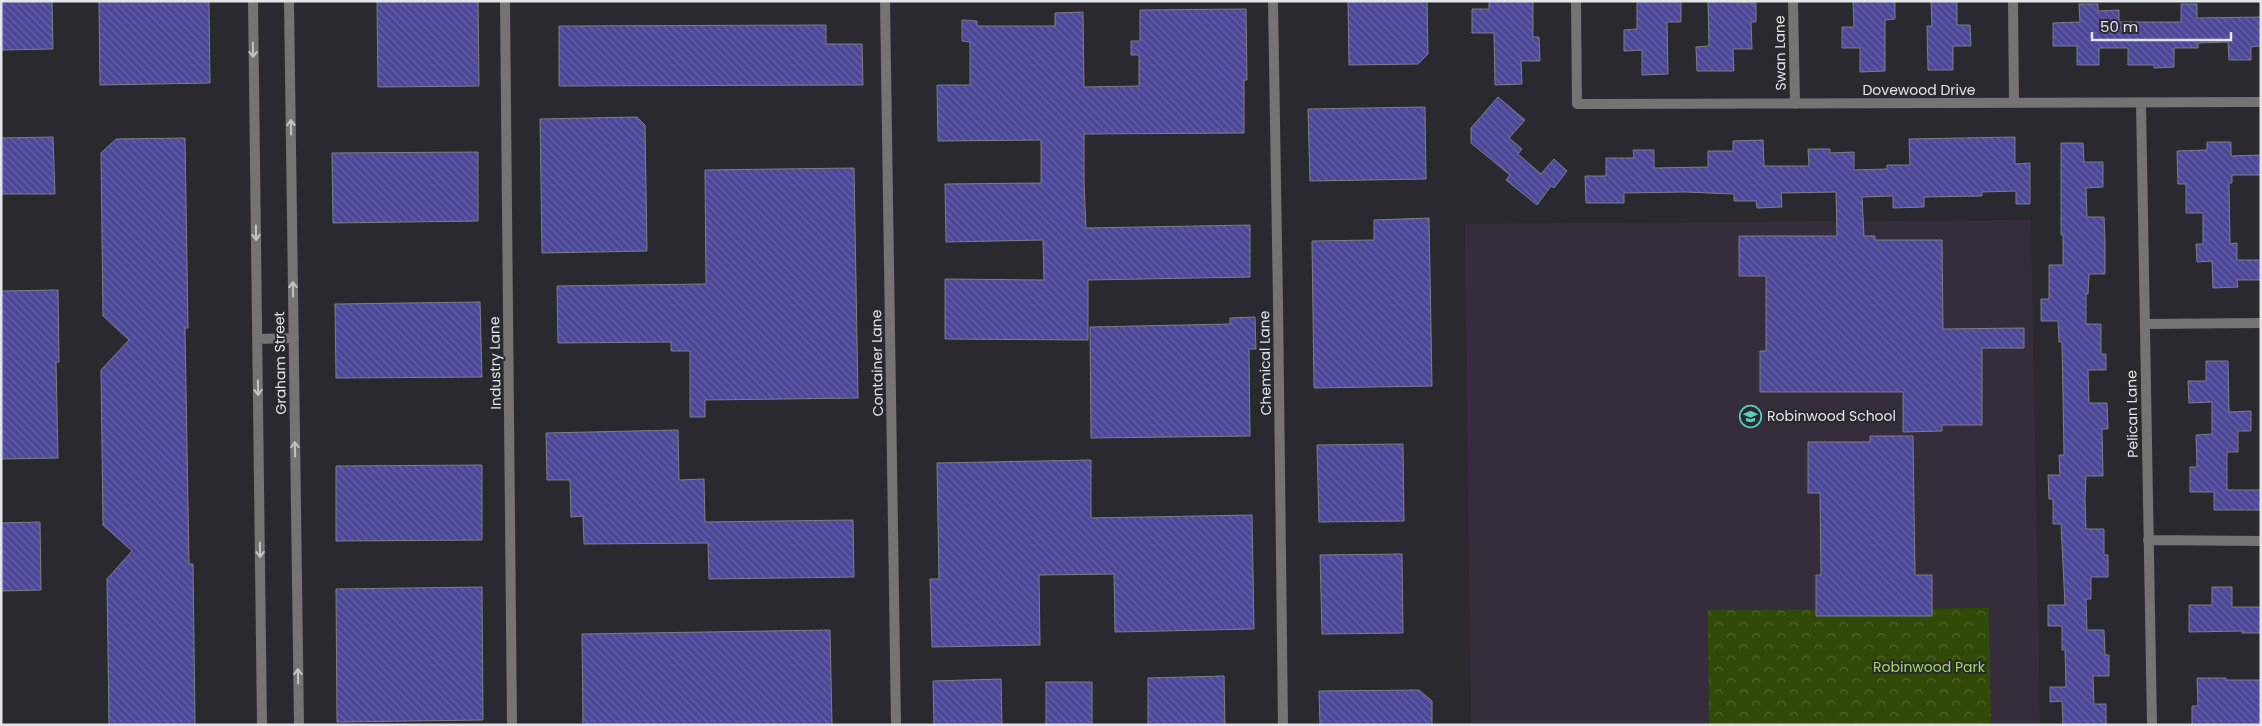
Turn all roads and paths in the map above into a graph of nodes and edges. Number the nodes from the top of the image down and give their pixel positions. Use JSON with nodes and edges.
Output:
{"nodes":[{"id":1,"x":253,"y":1,"type":"edge"},
{"id":2,"x":289,"y":1,"type":"edge"},
{"id":3,"x":505,"y":1,"type":"edge"},
{"id":4,"x":885,"y":1,"type":"edge"},
{"id":5,"x":1273,"y":1,"type":"edge"},
{"id":6,"x":1576,"y":1,"type":"edge"},
{"id":7,"x":1793,"y":1,"type":"edge"},
{"id":8,"x":2013,"y":1,"type":"edge"},
{"id":9,"x":2261,"y":102,"type":"edge"},
{"id":10,"x":2014,"y":103,"type":"junction"},
{"id":11,"x":2141,"y":103,"type":"junction"},
{"id":12,"x":1794,"y":104,"type":"junction"},
{"id":13,"x":2261,"y":323,"type":"edge"},
{"id":14,"x":2145,"y":324,"type":"junction"},
{"id":15,"x":294,"y":338,"type":"junction"},
{"id":16,"x":257,"y":339,"type":"junction"},
{"id":17,"x":2148,"y":540,"type":"junction"},
{"id":18,"x":2261,"y":540,"type":"edge"},
{"id":19,"x":262,"y":725,"type":"edge"},
{"id":20,"x":299,"y":725,"type":"edge"},
{"id":21,"x":512,"y":725,"type":"edge"},
{"id":22,"x":896,"y":725,"type":"edge"},
{"id":23,"x":1282,"y":725,"type":"edge"},
{"id":24,"x":2152,"y":725,"type":"edge"}],
"edges":[{"from":1,"to":16,"type":"street","name":"Graham Street","one_way":true},
{"from":15,"to":2,"type":"street","name":"Graham Street","one_way":true},
{"from":3,"to":21,"type":"street","name":"Industry Lane"},
{"from":4,"to":22,"type":"street","name":"Container Lane"},
{"from":5,"to":23,"type":"street","name":"Chemical Lane"},
{"from":6,"to":12,"type":"street","name":"Dovewood Drive"},
{"from":7,"to":12,"type":"street","name":"Swan Lane"},
{"from":8,"to":10,"type":"street"},
{"from":9,"to":11,"type":"street","name":"Dovewood Drive"},
{"from":10,"to":11,"type":"street","name":"Dovewood Drive"},
{"from":10,"to":12,"type":"street","name":"Dovewood Drive"},
{"from":11,"to":14,"type":"street","name":"Pelican Lane"},
{"from":13,"to":14,"type":"street"},
{"from":14,"to":17,"type":"street","name":"Pelican Lane"},
{"from":15,"to":16,"type":"street"},
{"from":20,"to":15,"type":"street","name":"Graham Street","one_way":true},
{"from":16,"to":19,"type":"street","name":"Graham Street","one_way":true},
{"from":17,"to":18,"type":"street"},
{"from":17,"to":24,"type":"street","name":"Pelican Lane"}]}
